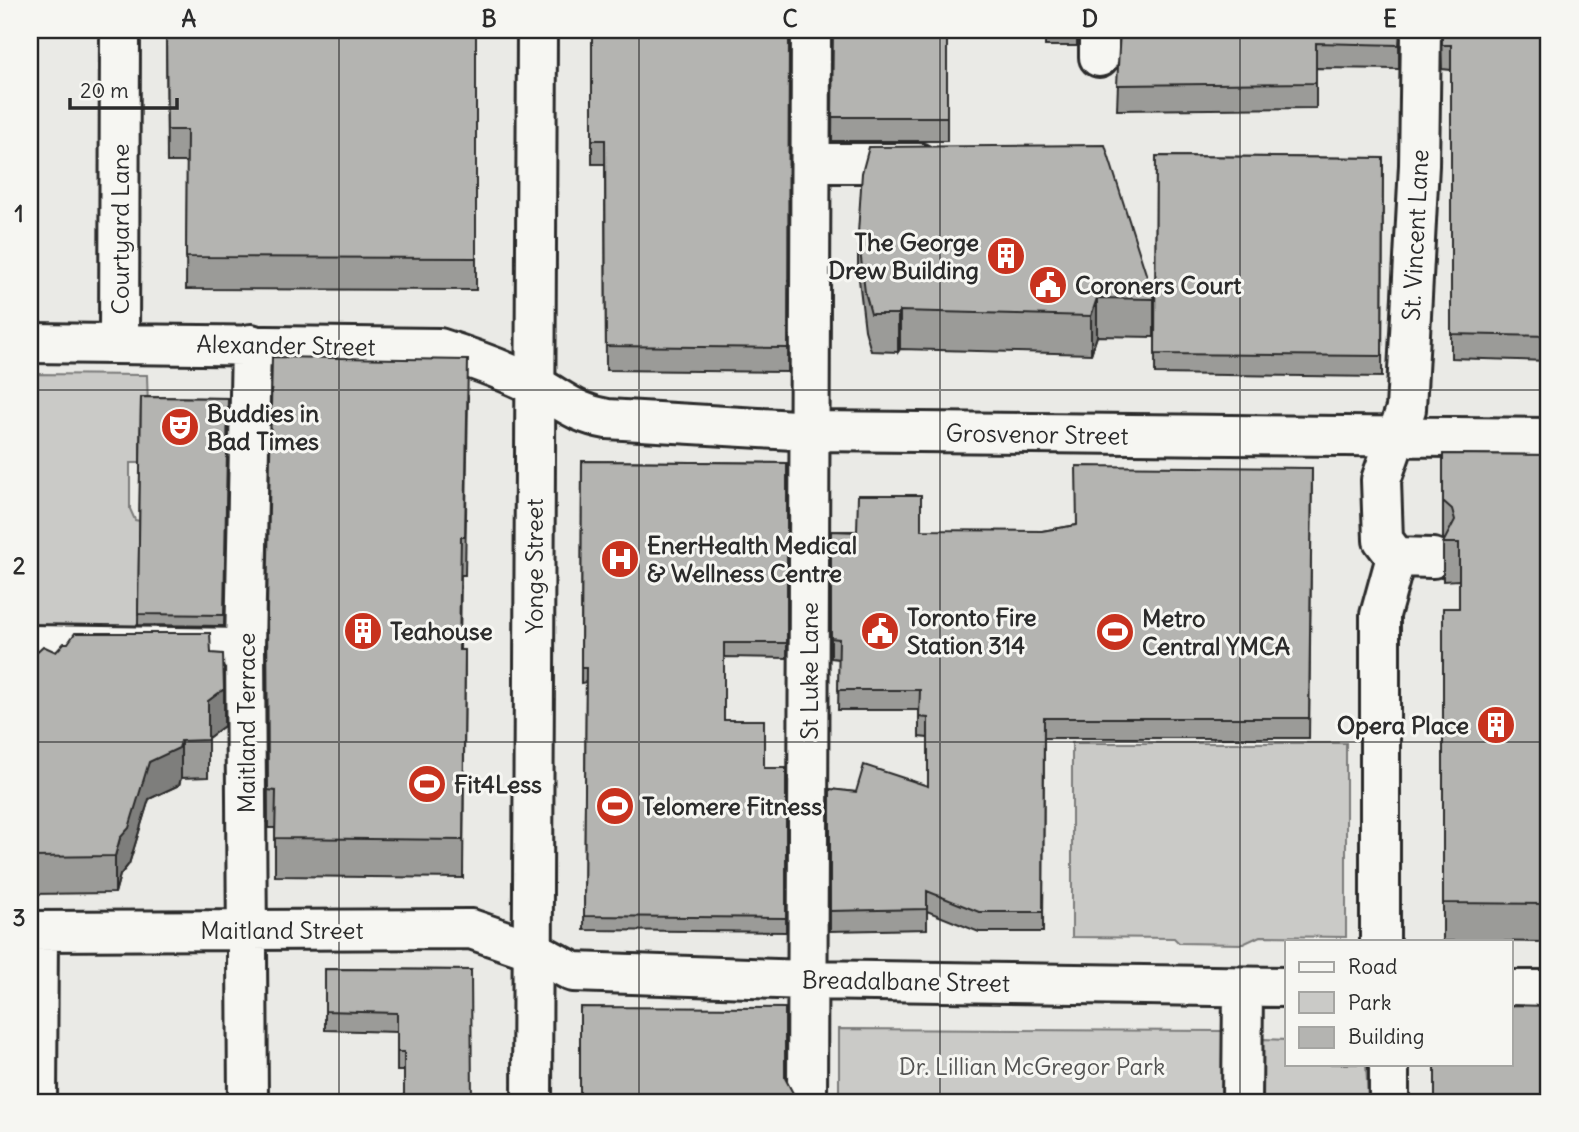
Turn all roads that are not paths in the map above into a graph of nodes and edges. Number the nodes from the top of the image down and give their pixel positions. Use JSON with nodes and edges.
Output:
{"nodes":[{"id":1,"x":120,"y":30,"type":"edge"},
{"id":2,"x":537,"y":30,"type":"edge"},
{"id":3,"x":811,"y":30,"type":"edge"},
{"id":4,"x":1421,"y":30,"type":"edge"},
{"id":5,"x":812,"y":163,"type":"junction"},
{"id":6,"x":950,"y":163,"type":"edge"},
{"id":7,"x":30,"y":343,"type":"edge"},
{"id":8,"x":119,"y":343,"type":"junction"},
{"id":9,"x":251,"y":344,"type":"junction"},
{"id":10,"x":534,"y":385,"type":"junction"},
{"id":11,"x":811,"y":431,"type":"junction"},
{"id":12,"x":1395,"y":439,"type":"junction"},
{"id":13,"x":1549,"y":439,"type":"edge"},
{"id":14,"x":30,"y":645,"type":"edge"},
{"id":15,"x":245,"y":648,"type":"junction"},
{"id":16,"x":246,"y":930,"type":"junction"},
{"id":17,"x":34,"y":931,"type":"edge"},
{"id":18,"x":1380,"y":940,"type":"edge"},
{"id":19,"x":532,"y":950,"type":"junction"},
{"id":20,"x":807,"y":980,"type":"junction"},
{"id":21,"x":1243,"y":986,"type":"junction"},
{"id":22,"x":1285,"y":987,"type":"edge"},
{"id":23,"x":1512,"y":990,"type":"edge"},
{"id":24,"x":1549,"y":990,"type":"edge"},
{"id":25,"x":1390,"y":1066,"type":"edge"},
{"id":26,"x":37,"y":1102,"type":"edge"},
{"id":27,"x":248,"y":1102,"type":"edge"},
{"id":28,"x":532,"y":1102,"type":"edge"},
{"id":29,"x":807,"y":1102,"type":"edge"},
{"id":30,"x":1242,"y":1102,"type":"edge"},
{"id":31,"x":1389,"y":1102,"type":"edge"}],
"edges":[{"from":1,"to":8,"type":"street","name":"Courtyard Lane"},
{"from":2,"to":10,"type":"street","name":"Yonge Street"},
{"from":3,"to":5,"type":"street","name":"St Luke Lane"},
{"from":4,"to":12,"type":"street","name":"St. Vincent Lane"},
{"from":5,"to":6,"type":"street"},
{"from":5,"to":11,"type":"street","name":"St Luke Lane"},
{"from":7,"to":8,"type":"street","name":"Alexander Street"},
{"from":8,"to":9,"type":"street","name":"Alexander Street"},
{"from":9,"to":10,"type":"street","name":"Alexander Street"},
{"from":9,"to":15,"type":"street","name":"Maitland Terrace"},
{"from":10,"to":11,"type":"street","name":"Grosvenor Street"},
{"from":10,"to":19,"type":"street","name":"Yonge Street"},
{"from":11,"to":12,"type":"street","name":"Grosvenor Street"},
{"from":11,"to":20,"type":"street","name":"St Luke Lane"},
{"from":12,"to":13,"type":"street","name":"Grosvenor Street"},
{"from":12,"to":18,"type":"street","name":"St. Vincent Lane"},
{"from":14,"to":15,"type":"street"},
{"from":15,"to":16,"type":"street","name":"Maitland Terrace"},
{"from":16,"to":17,"type":"street","name":"Maitland Street"},
{"from":16,"to":19,"type":"street","name":"Maitland Street"},
{"from":16,"to":27,"type":"street","name":"Maitland Terrace"},
{"from":17,"to":26,"type":"street"},
{"from":19,"to":20,"type":"street","name":"Breadalbane Street"},
{"from":19,"to":28,"type":"street","name":"Yonge Street"},
{"from":20,"to":21,"type":"street","name":"Breadalbane Street"},
{"from":20,"to":29,"type":"street","name":"St Luke Lane"},
{"from":21,"to":22,"type":"street","name":"Breadalbane Street"},
{"from":21,"to":30,"type":"street"},
{"from":23,"to":24,"type":"street"},
{"from":25,"to":31,"type":"street"}]}
